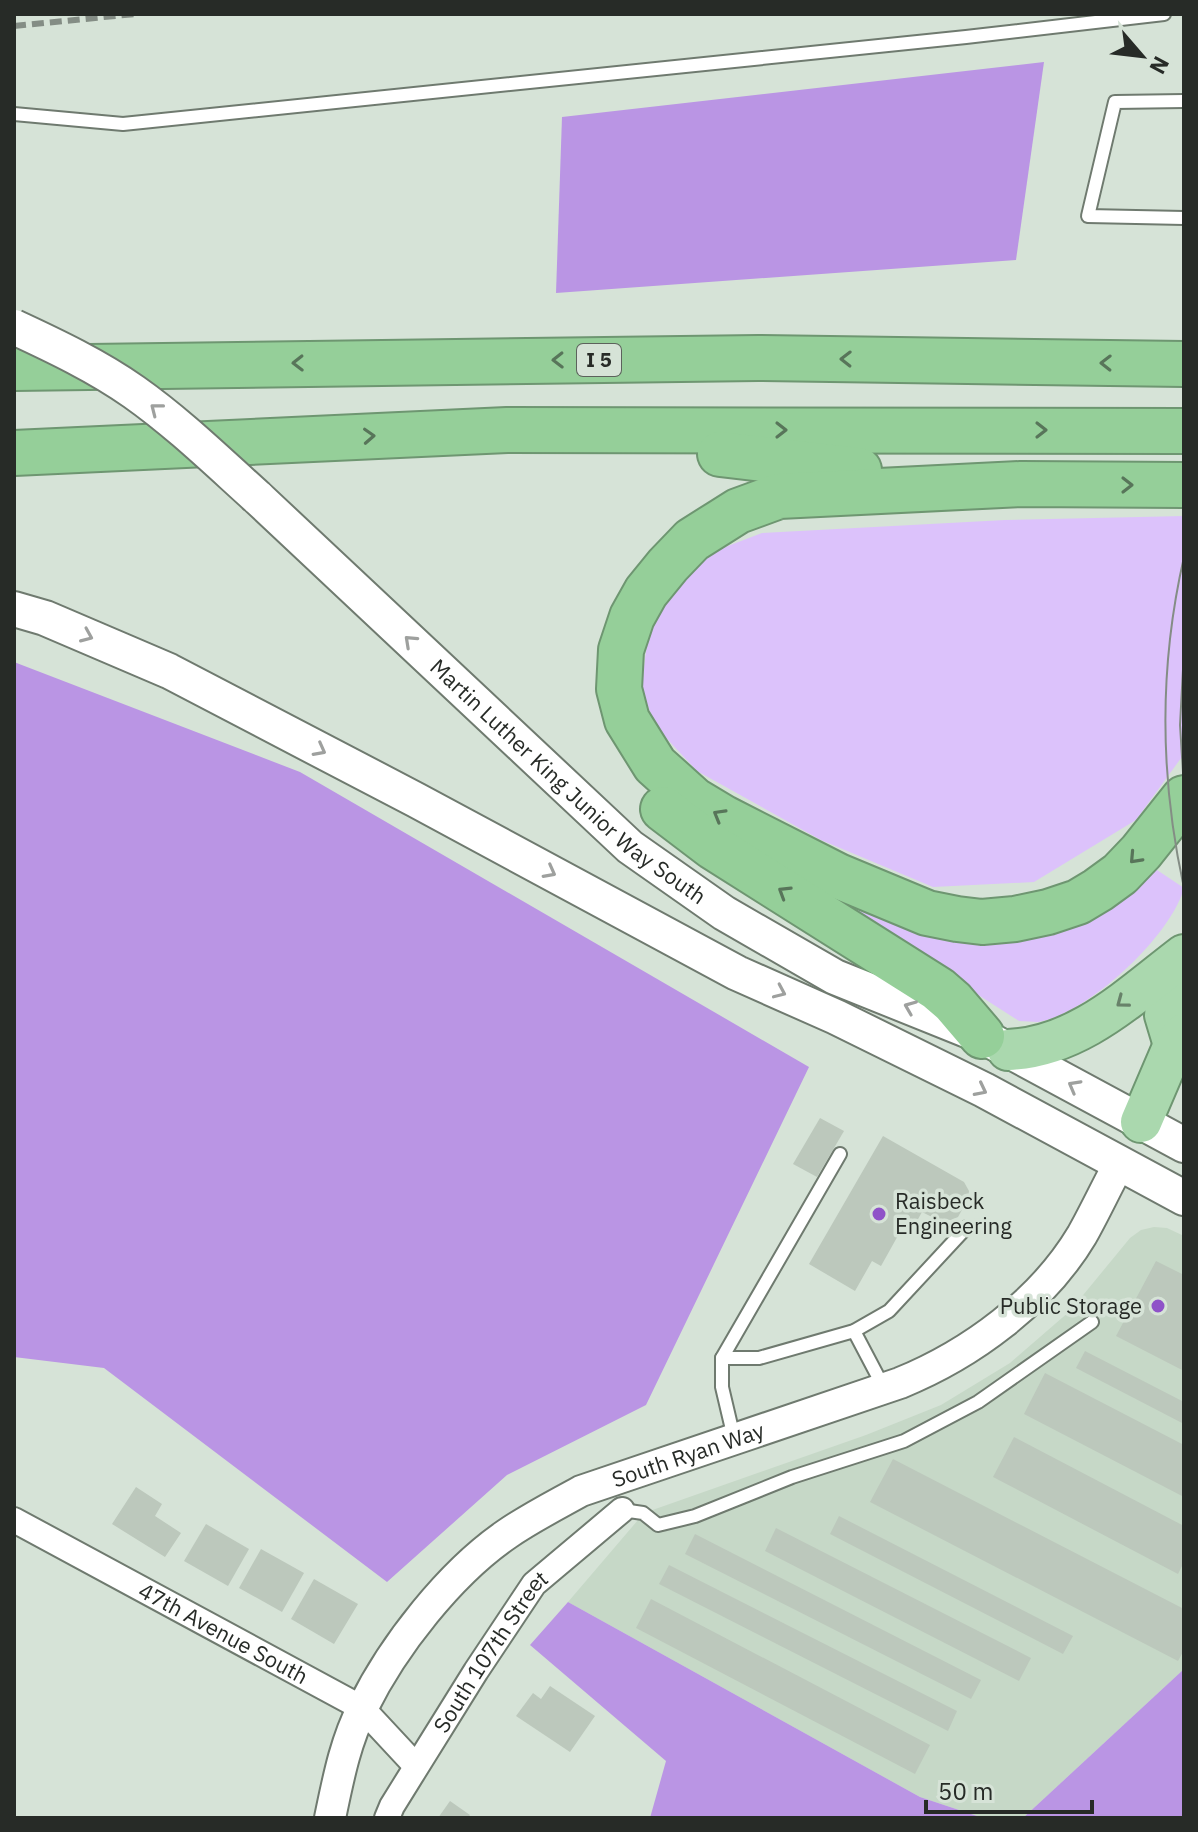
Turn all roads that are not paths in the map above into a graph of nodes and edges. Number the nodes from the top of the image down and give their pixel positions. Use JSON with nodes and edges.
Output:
{"nodes":[{"id":1,"x":1164,"y":14,"type":"edge"},
{"id":2,"x":1184,"y":101,"type":"edge"},
{"id":3,"x":14,"y":114,"type":"edge"},
{"id":4,"x":1184,"y":218,"type":"edge"},
{"id":5,"x":14,"y":327,"type":"edge"},
{"id":6,"x":1184,"y":364,"type":"edge"},
{"id":7,"x":14,"y":368,"type":"edge"},
{"id":8,"x":507,"y":430,"type":"junction"},
{"id":9,"x":1184,"y":431,"type":"edge"},
{"id":10,"x":263,"y":441,"type":"junction"},
{"id":11,"x":14,"y":453,"type":"edge"},
{"id":12,"x":14,"y":465,"type":"edge"},
{"id":13,"x":1021,"y":484,"type":"junction"},
{"id":14,"x":1184,"y":485,"type":"edge"},
{"id":15,"x":779,"y":496,"type":"junction"},
{"id":16,"x":14,"y":609,"type":"edge"},
{"id":17,"x":1184,"y":798,"type":"edge"},
{"id":18,"x":1184,"y":955,"type":"edge"},
{"id":19,"x":1184,"y":968,"type":"edge"},
{"id":20,"x":1179,"y":1039,"type":"edge"},
{"id":21,"x":995,"y":1043,"type":"junction"},
{"id":22,"x":1141,"y":1122,"type":"junction"},
{"id":23,"x":1184,"y":1145,"type":"edge"},
{"id":24,"x":840,"y":1154,"type":"dead end"},
{"id":25,"x":1119,"y":1164,"type":"junction"},
{"id":26,"x":1184,"y":1198,"type":"edge"},
{"id":27,"x":967,"y":1227,"type":"dead end"},
{"id":28,"x":1092,"y":1322,"type":"dead end"},
{"id":29,"x":854,"y":1331,"type":"junction"},
{"id":30,"x":722,"y":1358,"type":"junction"},
{"id":31,"x":884,"y":1388,"type":"junction"},
{"id":32,"x":734,"y":1439,"type":"junction"},
{"id":33,"x":622,"y":1510,"type":"joint"},
{"id":34,"x":14,"y":1520,"type":"edge"},
{"id":35,"x":362,"y":1708,"type":"junction"},
{"id":36,"x":416,"y":1766,"type":"junction"},
{"id":37,"x":330,"y":1818,"type":"edge"},
{"id":38,"x":387,"y":1818,"type":"edge"}],
"edges":[{"from":1,"to":3,"type":"lane"},
{"from":2,"to":4,"type":"lane"},
{"from":21,"to":5,"type":"main road","name":"Martin Luther King Junior Way South","one_way":true,"bridge":true},
{"from":6,"to":7,"type":"highway","number":"I 5","one_way":true},
{"from":8,"to":9,"type":"highway","one_way":true},
{"from":10,"to":8,"type":"highway","one_way":true},
{"from":8,"to":13,"type":"highway"},
{"from":10,"to":11,"type":"highway"},
{"from":10,"to":12,"type":"highway"},
{"from":13,"to":14,"type":"highway","one_way":true},
{"from":13,"to":15,"type":"highway"},
{"from":17,"to":15,"type":"highway","one_way":true},
{"from":21,"to":15,"type":"highway","one_way":true},
{"from":16,"to":25,"type":"main road","one_way":true},
{"from":18,"to":21,"type":"highway","one_way":true},
{"from":19,"to":20,"type":"highway"},
{"from":20,"to":22,"type":"highway"},
{"from":22,"to":21,"type":"main road","name":"Martin Luther King Junior Way South","one_way":true},
{"from":22,"to":23,"type":"main road","name":"Martin Luther King Junior Way South"},
{"from":22,"to":25,"type":"main road"},
{"from":24,"to":30,"type":"lane"},
{"from":25,"to":26,"type":"main road"},
{"from":25,"to":31,"type":"street","name":"South Ryan Way"},
{"from":27,"to":29,"type":"lane"},
{"from":28,"to":33,"type":"lane"},
{"from":29,"to":30,"type":"lane"},
{"from":29,"to":31,"type":"lane"},
{"from":30,"to":32,"type":"lane"},
{"from":31,"to":32,"type":"street","name":"South Ryan Way"},
{"from":32,"to":35,"type":"street","name":"South Ryan Way"},
{"from":33,"to":36,"type":"street","name":"South 107th Street"},
{"from":34,"to":35,"type":"street","name":"47th Avenue South"},
{"from":35,"to":36,"type":"street","name":"47th Avenue South"},
{"from":35,"to":37,"type":"street","name":"South Ryan Way"},
{"from":36,"to":38,"type":"street","name":"South 107th Street"}]}
